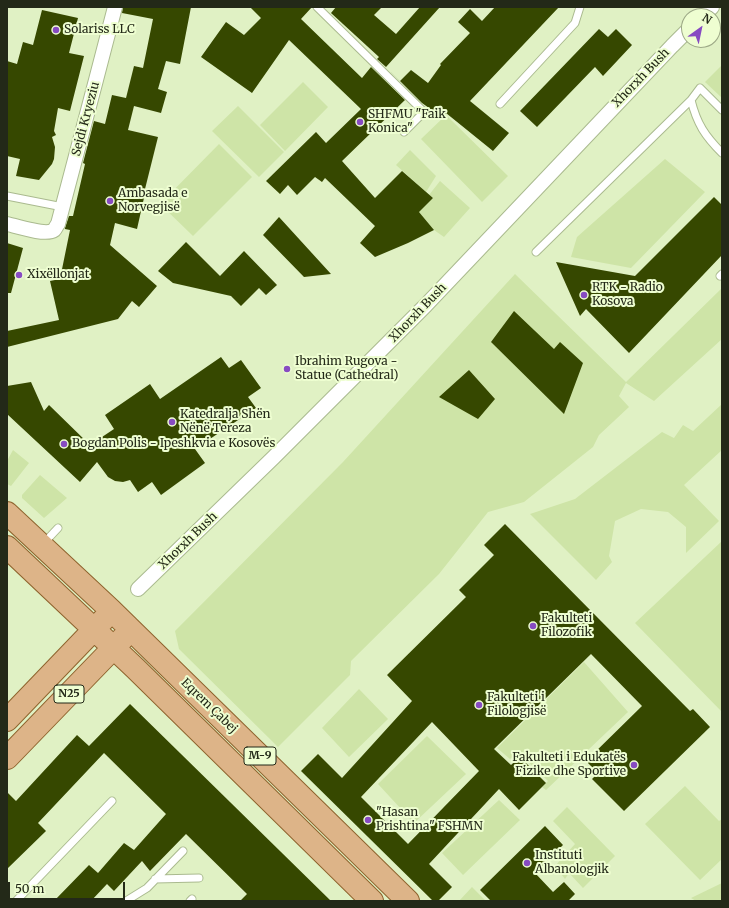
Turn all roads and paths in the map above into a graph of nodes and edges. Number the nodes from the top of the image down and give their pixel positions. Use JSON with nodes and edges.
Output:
{"nodes":[{"id":1,"x":115,"y":7,"type":"edge"},
{"id":2,"x":317,"y":7,"type":"edge"},
{"id":3,"x":580,"y":7,"type":"edge"},
{"id":4,"x":681,"y":37,"type":"edge"},
{"id":5,"x":691,"y":100,"type":"junction"},
{"id":6,"x":500,"y":104,"type":"dead end"},
{"id":7,"x":722,"y":110,"type":"edge"},
{"id":8,"x":404,"y":132,"type":"dead end"},
{"id":9,"x":722,"y":153,"type":"edge"},
{"id":10,"x":7,"y":196,"type":"edge"},
{"id":11,"x":62,"y":207,"type":"junction"},
{"id":12,"x":7,"y":224,"type":"edge"},
{"id":13,"x":536,"y":252,"type":"dead end"},
{"id":14,"x":7,"y":512,"type":"edge"},
{"id":15,"x":58,"y":528,"type":"dead end"},
{"id":16,"x":42,"y":545,"type":"junction"},
{"id":17,"x":7,"y":547,"type":"edge"},
{"id":18,"x":138,"y":589,"type":"dead end"},
{"id":19,"x":112,"y":611,"type":"junction"},
{"id":20,"x":94,"y":629,"type":"junction"},
{"id":21,"x":131,"y":630,"type":"junction"},
{"id":22,"x":113,"y":648,"type":"junction"},
{"id":23,"x":7,"y":720,"type":"edge"},
{"id":24,"x":7,"y":758,"type":"edge"},
{"id":25,"x":112,"y":801,"type":"dead end"},
{"id":26,"x":183,"y":851,"type":"dead end"},
{"id":27,"x":199,"y":878,"type":"dead end"},
{"id":28,"x":155,"y":879,"type":"junction"},
{"id":29,"x":16,"y":901,"type":"edge"},
{"id":30,"x":126,"y":901,"type":"edge"},
{"id":31,"x":372,"y":901,"type":"edge"},
{"id":32,"x":408,"y":901,"type":"edge"}],
"edges":[{"from":1,"to":11,"type":"street","name":"Sejdi Kryeziu"},
{"from":2,"to":8,"type":"lane"},
{"from":3,"to":6,"type":"lane"},
{"from":4,"to":18,"type":"street","name":"Xhorxh Bush"},
{"from":5,"to":7,"type":"lane"},
{"from":5,"to":9,"type":"lane"},
{"from":5,"to":13,"type":"lane"},
{"from":10,"to":11,"type":"lane"},
{"from":11,"to":12,"type":"street","name":"Sejdi Kryeziu"},
{"from":14,"to":16,"type":"main road","number":"M-9"},
{"from":15,"to":16,"type":"lane"},
{"from":16,"to":19,"type":"main road","number":"M-9"},
{"from":17,"to":20,"type":"main road","number":"M-9"},
{"from":19,"to":20,"type":"main road","number":"N25"},
{"from":19,"to":21,"type":"main road","name":"Eqrem Çabej","number":"M-9"},
{"from":20,"to":22,"type":"main road","number":"M-9"},
{"from":20,"to":23,"type":"main road","number":"N25"},
{"from":21,"to":22,"type":"main road","number":"N25"},
{"from":21,"to":32,"type":"main road","name":"Eqrem Çabej","number":"M-9"},
{"from":22,"to":24,"type":"main road","number":"N25"},
{"from":22,"to":31,"type":"main road","name":"Eqrem Çabej","number":"M-9"},
{"from":25,"to":29,"type":"lane"},
{"from":26,"to":28,"type":"lane"},
{"from":27,"to":28,"type":"lane"},
{"from":28,"to":30,"type":"lane"}]}
